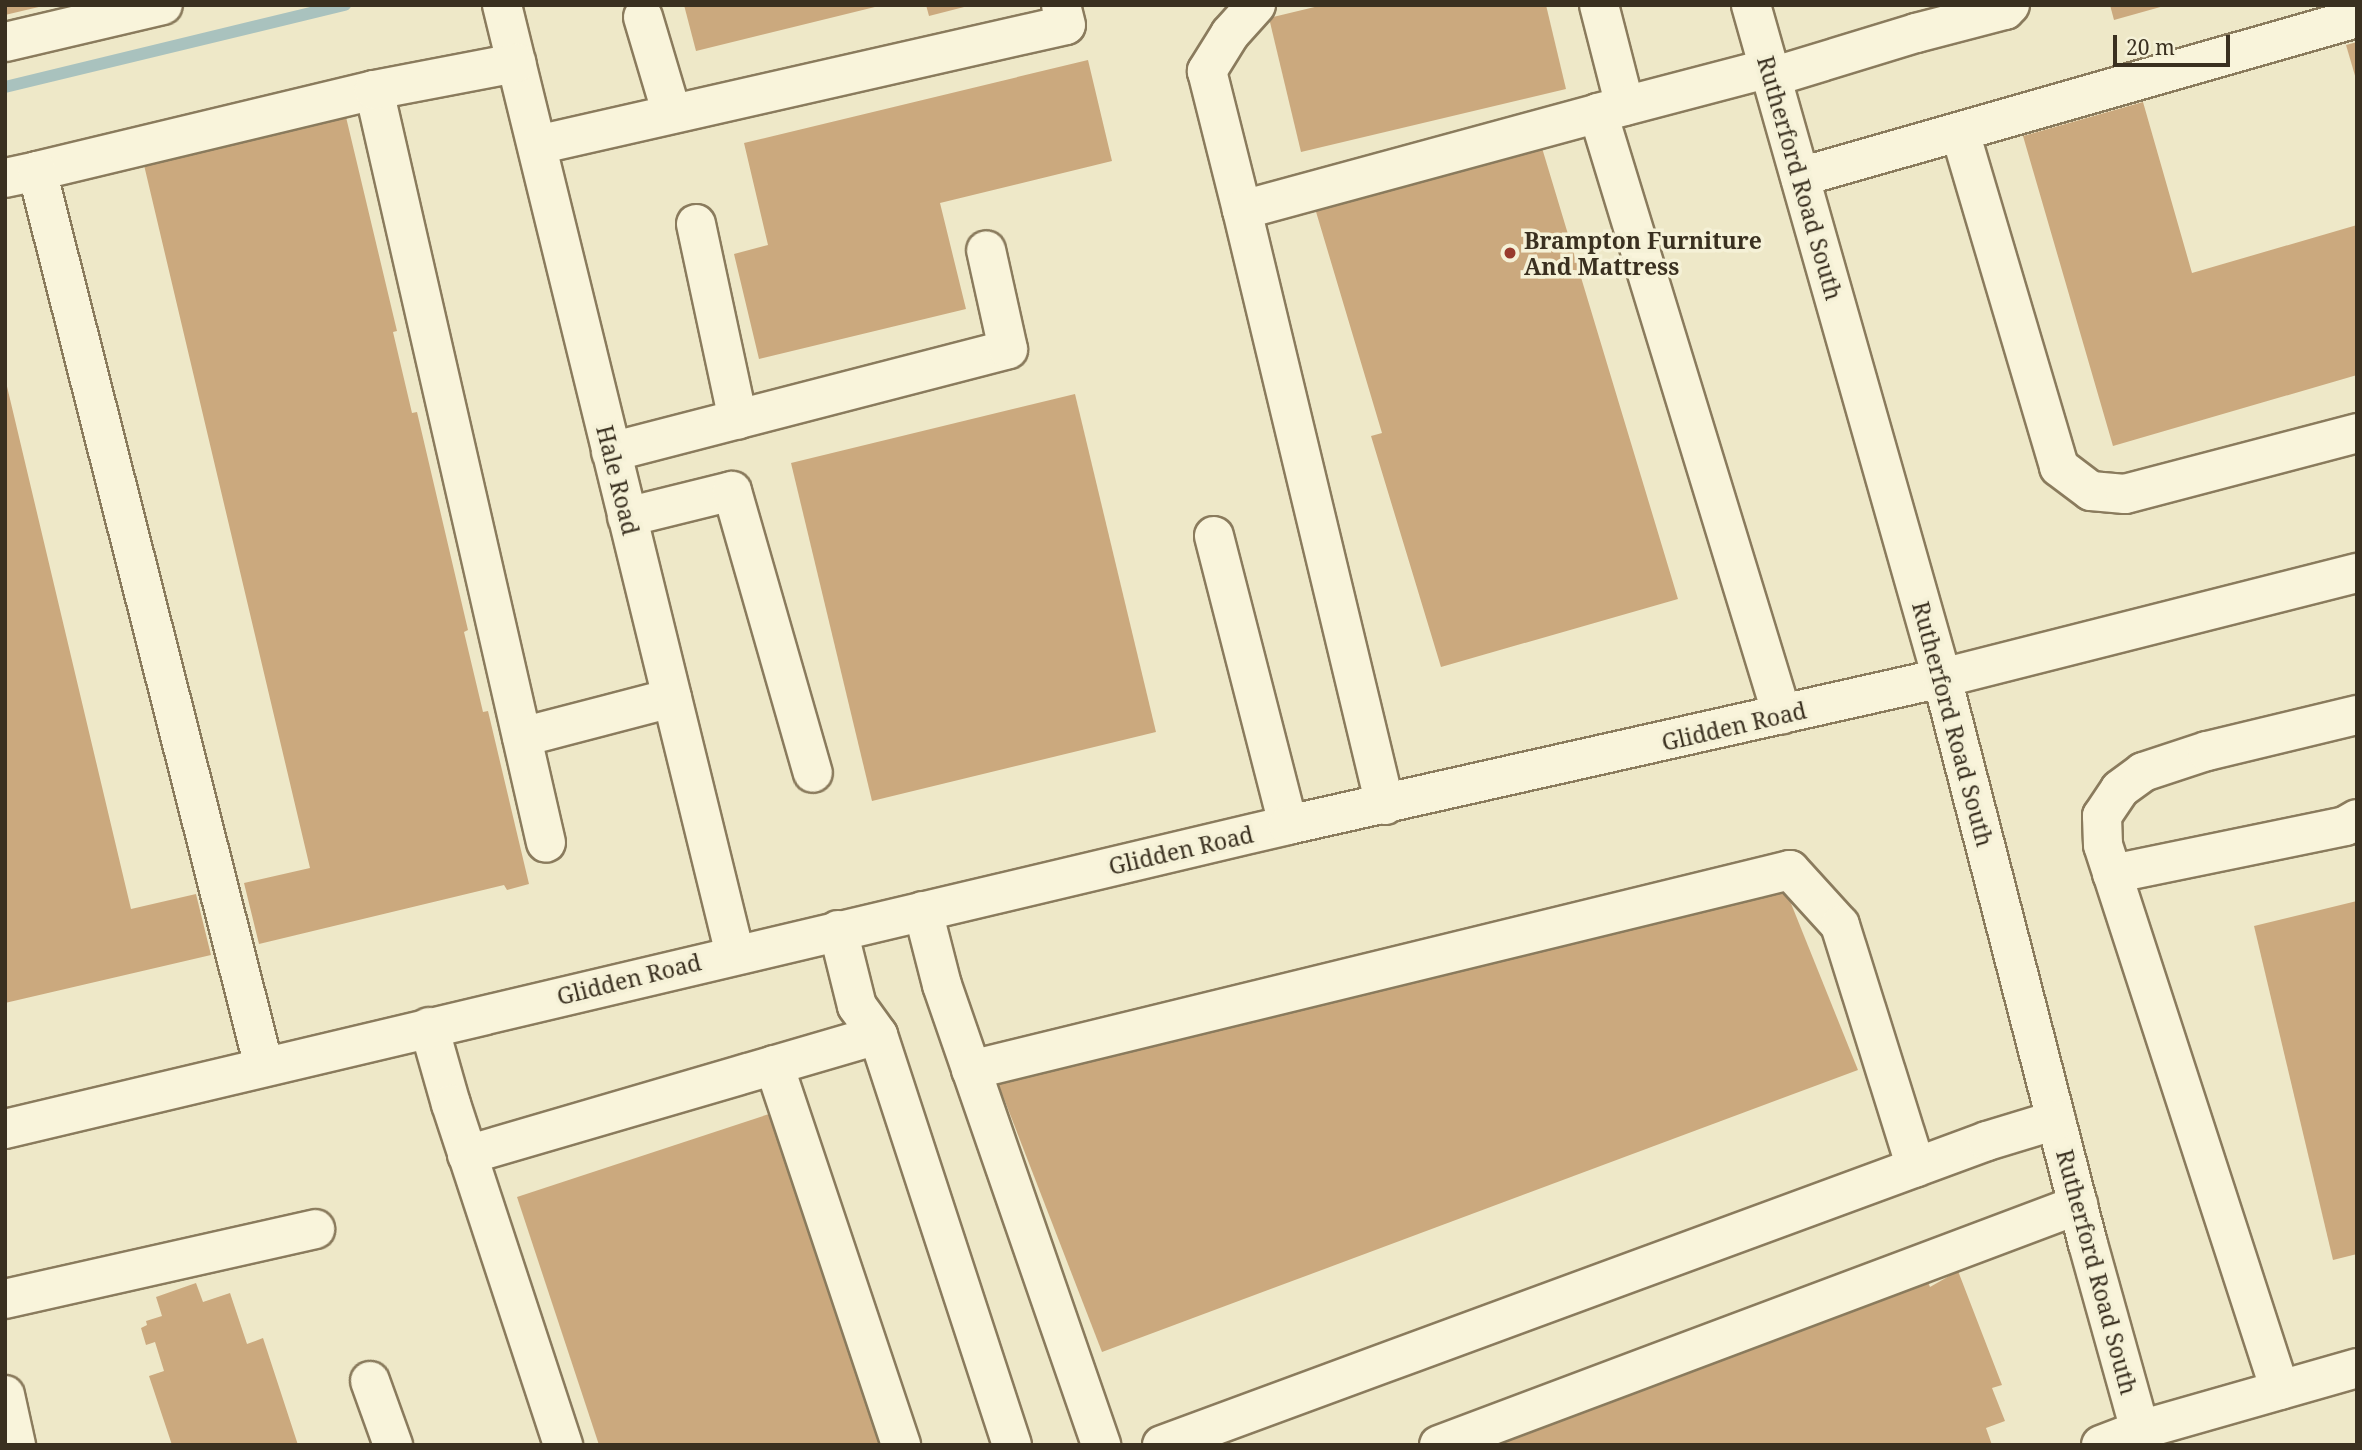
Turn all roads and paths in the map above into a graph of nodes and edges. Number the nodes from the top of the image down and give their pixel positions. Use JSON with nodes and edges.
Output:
{"nodes":[{"id":1,"x":163,"y":5,"type":"edge"},
{"id":2,"x":502,"y":5,"type":"edge"},
{"id":3,"x":1061,"y":5,"type":"edge"},
{"id":4,"x":1599,"y":5,"type":"edge"},
{"id":5,"x":1751,"y":5,"type":"edge"},
{"id":6,"x":2010,"y":5,"type":"edge"},
{"id":7,"x":1246,"y":8,"type":"edge"},
{"id":8,"x":643,"y":17,"type":"dead end"},
{"id":9,"x":2357,"y":18,"type":"edge"},
{"id":10,"x":1911,"y":19,"type":"edge"},
{"id":11,"x":5,"y":42,"type":"edge"},
{"id":12,"x":516,"y":63,"type":"junction"},
{"id":13,"x":1770,"y":73,"type":"junction"},
{"id":14,"x":373,"y":90,"type":"junction"},
{"id":15,"x":1611,"y":109,"type":"junction"},
{"id":16,"x":672,"y":114,"type":"junction"},
{"id":17,"x":1960,"y":132,"type":"junction"},
{"id":18,"x":537,"y":145,"type":"junction"},
{"id":19,"x":21,"y":175,"type":"edge"},
{"id":20,"x":1800,"y":177,"type":"junction"},
{"id":21,"x":1242,"y":210,"type":"junction"},
{"id":22,"x":696,"y":224,"type":"dead end"},
{"id":23,"x":986,"y":250,"type":"dead end"},
{"id":24,"x":738,"y":420,"type":"junction"},
{"id":25,"x":2357,"y":433,"type":"edge"},
{"id":26,"x":611,"y":452,"type":"junction"},
{"id":27,"x":627,"y":517,"type":"junction"},
{"id":28,"x":1214,"y":536,"type":"dead end"},
{"id":29,"x":2357,"y":573,"type":"edge"},
{"id":30,"x":1942,"y":678,"type":"junction"},
{"id":31,"x":672,"y":698,"type":"junction"},
{"id":32,"x":1782,"y":715,"type":"junction"},
{"id":33,"x":2356,"y":715,"type":"edge"},
{"id":34,"x":2357,"y":721,"type":"edge"},
{"id":35,"x":522,"y":737,"type":"junction"},
{"id":36,"x":813,"y":773,"type":"dead end"},
{"id":37,"x":1385,"y":805,"type":"junction"},
{"id":38,"x":2357,"y":819,"type":"edge"},
{"id":39,"x":1288,"y":825,"type":"junction"},
{"id":40,"x":547,"y":843,"type":"dead end"},
{"id":41,"x":2112,"y":874,"type":"junction"},
{"id":42,"x":923,"y":911,"type":"junction"},
{"id":43,"x":838,"y":930,"type":"junction"},
{"id":44,"x":735,"y":954,"type":"junction"},
{"id":45,"x":429,"y":1027,"type":"junction"},
{"id":46,"x":878,"y":1035,"type":"junction"},
{"id":47,"x":775,"y":1065,"type":"junction"},
{"id":48,"x":264,"y":1067,"type":"junction"},
{"id":49,"x":971,"y":1070,"type":"junction"},
{"id":50,"x":2056,"y":1120,"type":"junction"},
{"id":51,"x":5,"y":1129,"type":"edge"},
{"id":52,"x":467,"y":1154,"type":"junction"},
{"id":53,"x":1916,"y":1167,"type":"junction"},
{"id":54,"x":2078,"y":1205,"type":"junction"},
{"id":55,"x":315,"y":1229,"type":"dead end"},
{"id":56,"x":5,"y":1299,"type":"edge"},
{"id":57,"x":2357,"y":1368,"type":"edge"},
{"id":58,"x":370,"y":1381,"type":"dead end"},
{"id":59,"x":2280,"y":1390,"type":"junction"},
{"id":60,"x":5,"y":1395,"type":"edge"},
{"id":61,"x":2142,"y":1437,"type":"edge"},
{"id":62,"x":16,"y":1445,"type":"edge"},
{"id":63,"x":393,"y":1445,"type":"edge"},
{"id":64,"x":563,"y":1445,"type":"edge"},
{"id":65,"x":901,"y":1445,"type":"edge"},
{"id":66,"x":1012,"y":1445,"type":"edge"},
{"id":67,"x":1101,"y":1445,"type":"edge"},
{"id":68,"x":1162,"y":1445,"type":"edge"},
{"id":69,"x":1439,"y":1445,"type":"edge"},
{"id":70,"x":2101,"y":1445,"type":"edge"}],
"edges":[{"from":1,"to":11,"type":"street"},
{"from":2,"to":12,"type":"street","name":"Hale Road"},
{"from":3,"to":16,"type":"street"},
{"from":4,"to":15,"type":"street"},
{"from":5,"to":13,"type":"street","name":"Rutherford Road South"},
{"from":6,"to":10,"type":"street"},
{"from":7,"to":21,"type":"street"},
{"from":8,"to":16,"type":"street"},
{"from":9,"to":17,"type":"street"},
{"from":10,"to":13,"type":"street"},
{"from":12,"to":14,"type":"street"},
{"from":12,"to":18,"type":"street","name":"Hale Road"},
{"from":13,"to":15,"type":"street"},
{"from":13,"to":20,"type":"street","name":"Rutherford Road South"},
{"from":14,"to":19,"type":"street"},
{"from":14,"to":35,"type":"street"},
{"from":15,"to":21,"type":"street"},
{"from":15,"to":32,"type":"street"},
{"from":16,"to":18,"type":"street"},
{"from":17,"to":20,"type":"street"},
{"from":17,"to":25,"type":"street"},
{"from":18,"to":26,"type":"street","name":"Hale Road"},
{"from":19,"to":48,"type":"street"},
{"from":20,"to":30,"type":"street","name":"Rutherford Road South"},
{"from":21,"to":37,"type":"street"},
{"from":22,"to":24,"type":"street"},
{"from":23,"to":24,"type":"street"},
{"from":24,"to":26,"type":"street"},
{"from":26,"to":27,"type":"street","name":"Hale Road"},
{"from":27,"to":31,"type":"street","name":"Hale Road"},
{"from":27,"to":36,"type":"street"},
{"from":28,"to":39,"type":"street"},
{"from":29,"to":30,"type":"street","name":"Glidden Road"},
{"from":30,"to":32,"type":"street","name":"Glidden Road"},
{"from":30,"to":50,"type":"street","name":"Rutherford Road South"},
{"from":31,"to":35,"type":"street"},
{"from":31,"to":44,"type":"street","name":"Hale Road"},
{"from":32,"to":37,"type":"street","name":"Glidden Road"},
{"from":33,"to":34,"type":"street"},
{"from":33,"to":41,"type":"street"},
{"from":35,"to":40,"type":"street"},
{"from":37,"to":39,"type":"street","name":"Glidden Road"},
{"from":38,"to":41,"type":"street"},
{"from":39,"to":42,"type":"street","name":"Glidden Road"},
{"from":41,"to":59,"type":"street"},
{"from":42,"to":43,"type":"street","name":"Glidden Road"},
{"from":42,"to":49,"type":"street"},
{"from":43,"to":44,"type":"street","name":"Glidden Road"},
{"from":43,"to":46,"type":"street"},
{"from":44,"to":45,"type":"street","name":"Glidden Road"},
{"from":45,"to":48,"type":"street","name":"Glidden Road"},
{"from":45,"to":52,"type":"street"},
{"from":46,"to":47,"type":"street"},
{"from":46,"to":66,"type":"street"},
{"from":47,"to":52,"type":"street"},
{"from":47,"to":65,"type":"street"},
{"from":48,"to":51,"type":"street","name":"Glidden Road"},
{"from":49,"to":53,"type":"street"},
{"from":49,"to":67,"type":"street"},
{"from":50,"to":53,"type":"street"},
{"from":50,"to":54,"type":"street","name":"Rutherford Road South"},
{"from":52,"to":64,"type":"street"},
{"from":53,"to":68,"type":"street"},
{"from":54,"to":61,"type":"street","name":"Rutherford Road South"},
{"from":54,"to":69,"type":"street"},
{"from":55,"to":56,"type":"street"},
{"from":57,"to":59,"type":"street"},
{"from":58,"to":63,"type":"street"},
{"from":59,"to":61,"type":"street"},
{"from":60,"to":62,"type":"street"},
{"from":61,"to":70,"type":"street"}]}
